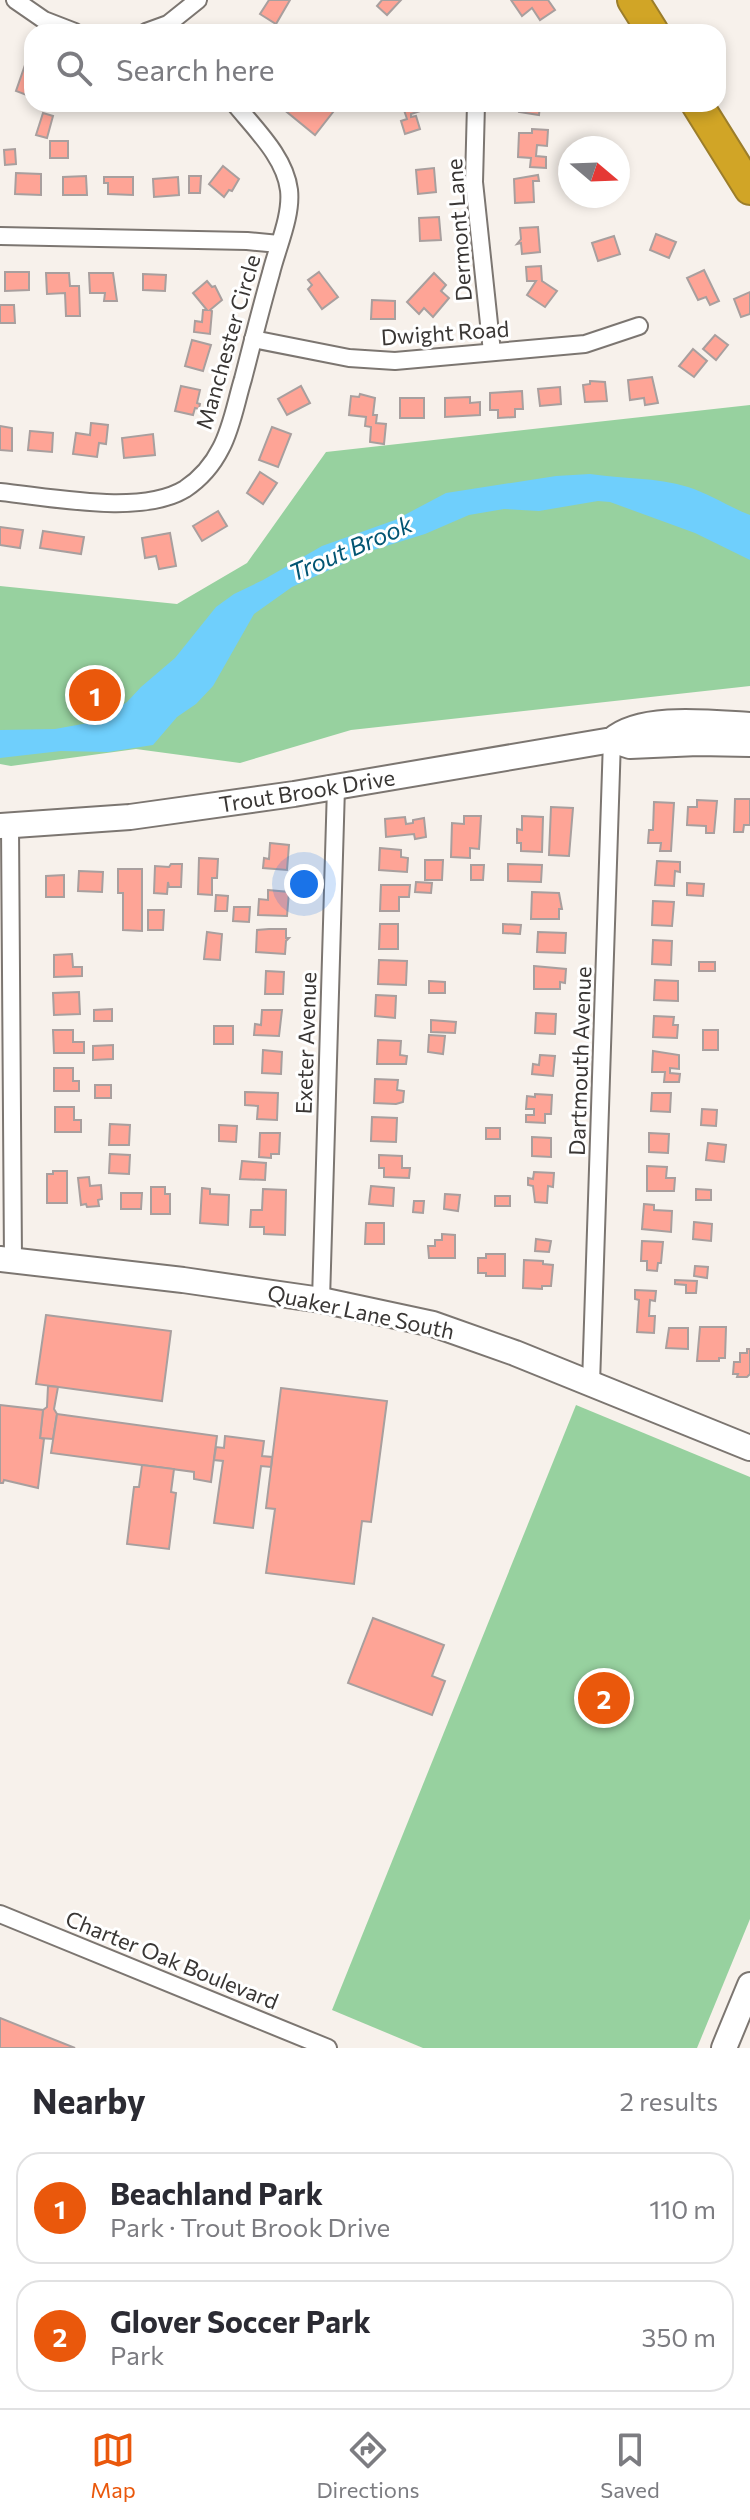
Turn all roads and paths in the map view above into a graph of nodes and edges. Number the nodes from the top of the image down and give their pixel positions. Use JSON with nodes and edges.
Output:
{"nodes":[{"id":1,"x":15,"y":0,"type":"edge"},
{"id":2,"x":198,"y":0,"type":"edge"},
{"id":3,"x":633,"y":0,"type":"edge"},
{"id":4,"x":54,"y":24,"type":"edge"},
{"id":5,"x":175,"y":24,"type":"edge"},
{"id":6,"x":648,"y":24,"type":"edge"},
{"id":7,"x":242,"y":112,"type":"edge"},
{"id":8,"x":476,"y":112,"type":"edge"},
{"id":9,"x":702,"y":112,"type":"edge"},
{"id":10,"x":750,"y":189,"type":"edge"},
{"id":11,"x":0,"y":236,"type":"edge"},
{"id":12,"x":279,"y":244,"type":"junction"},
{"id":13,"x":639,"y":326,"type":"dead end"},
{"id":14,"x":253,"y":339,"type":"junction"},
{"id":15,"x":492,"y":352,"type":"junction"},
{"id":16,"x":0,"y":492,"type":"edge"},
{"id":17,"x":750,"y":725,"type":"edge"},
{"id":18,"x":612,"y":740,"type":"junction"},
{"id":19,"x":750,"y":744,"type":"edge"},
{"id":20,"x":336,"y":787,"type":"junction"},
{"id":21,"x":5,"y":826,"type":"edge"},
{"id":22,"x":6,"y":1260,"type":"edge"},
{"id":23,"x":321,"y":1300,"type":"junction"},
{"id":24,"x":591,"y":1384,"type":"junction"},
{"id":25,"x":750,"y":1448,"type":"edge"},
{"id":26,"x":0,"y":1914,"type":"edge"},
{"id":27,"x":750,"y":1985,"type":"edge"},
{"id":28,"x":328,"y":2048,"type":"edge"},
{"id":29,"x":724,"y":2048,"type":"edge"}],
"edges":[{"from":1,"to":4,"type":"street"},
{"from":2,"to":5,"type":"street"},
{"from":3,"to":6,"type":"highway"},
{"from":7,"to":12,"type":"street","name":"Manchester Circle"},
{"from":8,"to":15,"type":"street","name":"Dermont Lane"},
{"from":9,"to":10,"type":"highway"},
{"from":11,"to":12,"type":"street","name":"Manchester Circle"},
{"from":12,"to":14,"type":"street","name":"Manchester Circle"},
{"from":13,"to":15,"type":"street","name":"Dwight Road"},
{"from":14,"to":15,"type":"street","name":"Dwight Road"},
{"from":14,"to":16,"type":"street","name":"Manchester Circle"},
{"from":17,"to":18,"type":"main road","name":"Trout Brook Drive"},
{"from":18,"to":19,"type":"main road","name":"Trout Brook Drive"},
{"from":18,"to":20,"type":"main road","name":"Trout Brook Drive"},
{"from":18,"to":24,"type":"street","name":"Dartmouth Avenue"},
{"from":20,"to":21,"type":"main road","name":"Trout Brook Drive"},
{"from":20,"to":23,"type":"street","name":"Exeter Avenue"},
{"from":21,"to":22,"type":"street"},
{"from":22,"to":23,"type":"main road","name":"Quaker Lane South"},
{"from":23,"to":24,"type":"main road","name":"Quaker Lane South"},
{"from":24,"to":25,"type":"main road","name":"Quaker Lane South"},
{"from":26,"to":28,"type":"street","name":"Charter Oak Boulevard"},
{"from":27,"to":29,"type":"main road"}]}
